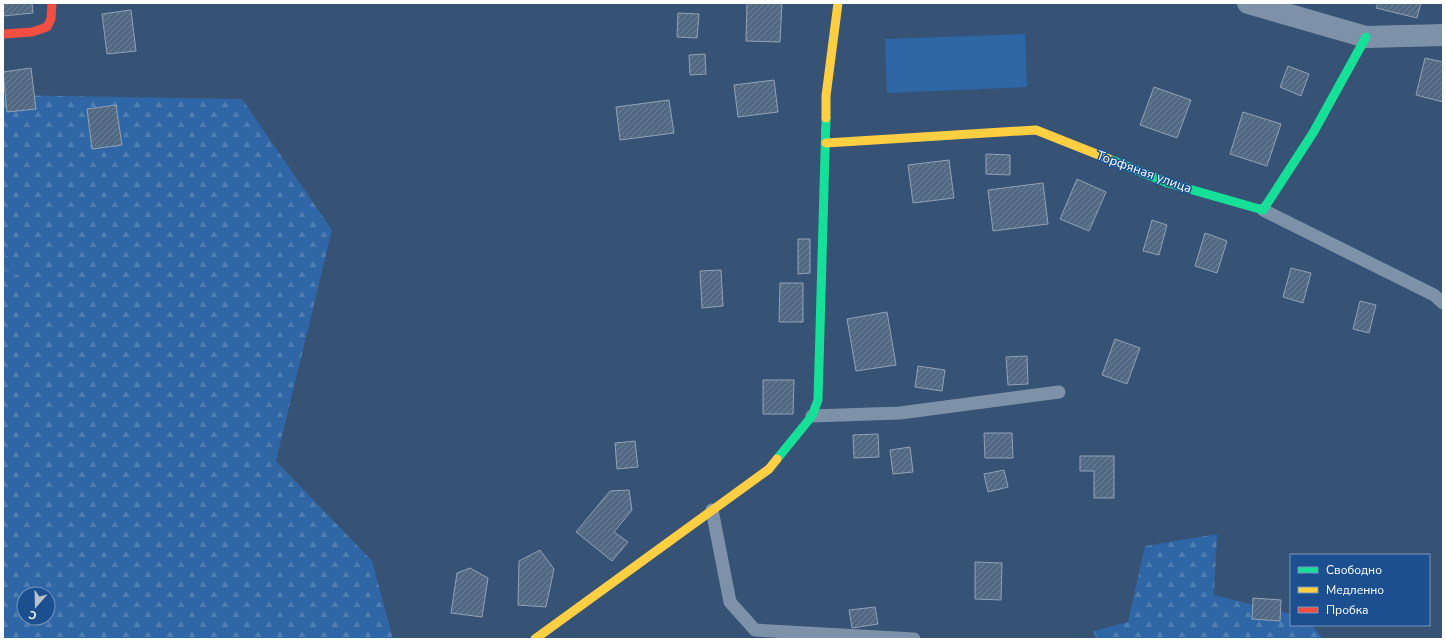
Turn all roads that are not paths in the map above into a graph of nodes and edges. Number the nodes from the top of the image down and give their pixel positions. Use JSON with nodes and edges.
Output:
{"nodes":[{"id":1,"x":52,"y":3,"type":"edge"},
{"id":2,"x":838,"y":3,"type":"edge"},
{"id":3,"x":1255,"y":4,"type":"edge"},
{"id":4,"x":3,"y":34,"type":"edge"},
{"id":5,"x":1443,"y":35,"type":"edge"},
{"id":6,"x":1366,"y":37,"type":"junction"},
{"id":7,"x":826,"y":143,"type":"junction"},
{"id":8,"x":1263,"y":210,"type":"junction"},
{"id":9,"x":1443,"y":304,"type":"edge"},
{"id":10,"x":1059,"y":392,"type":"dead end"},
{"id":11,"x":812,"y":416,"type":"junction"},
{"id":12,"x":712,"y":510,"type":"junction"},
{"id":13,"x":535,"y":639,"type":"edge"},
{"id":14,"x":914,"y":639,"type":"edge"}],
"edges":[{"from":1,"to":4,"type":"street"},
{"from":2,"to":7,"type":"street"},
{"from":3,"to":6,"type":"street"},
{"from":5,"to":6,"type":"street"},
{"from":6,"to":8,"type":"street"},
{"from":7,"to":8,"type":"street","name":"Торфяная улица"},
{"from":7,"to":11,"type":"street"},
{"from":8,"to":9,"type":"lane"},
{"from":10,"to":11,"type":"lane"},
{"from":11,"to":12,"type":"street"},
{"from":12,"to":13,"type":"street"},
{"from":12,"to":14,"type":"lane"}]}
